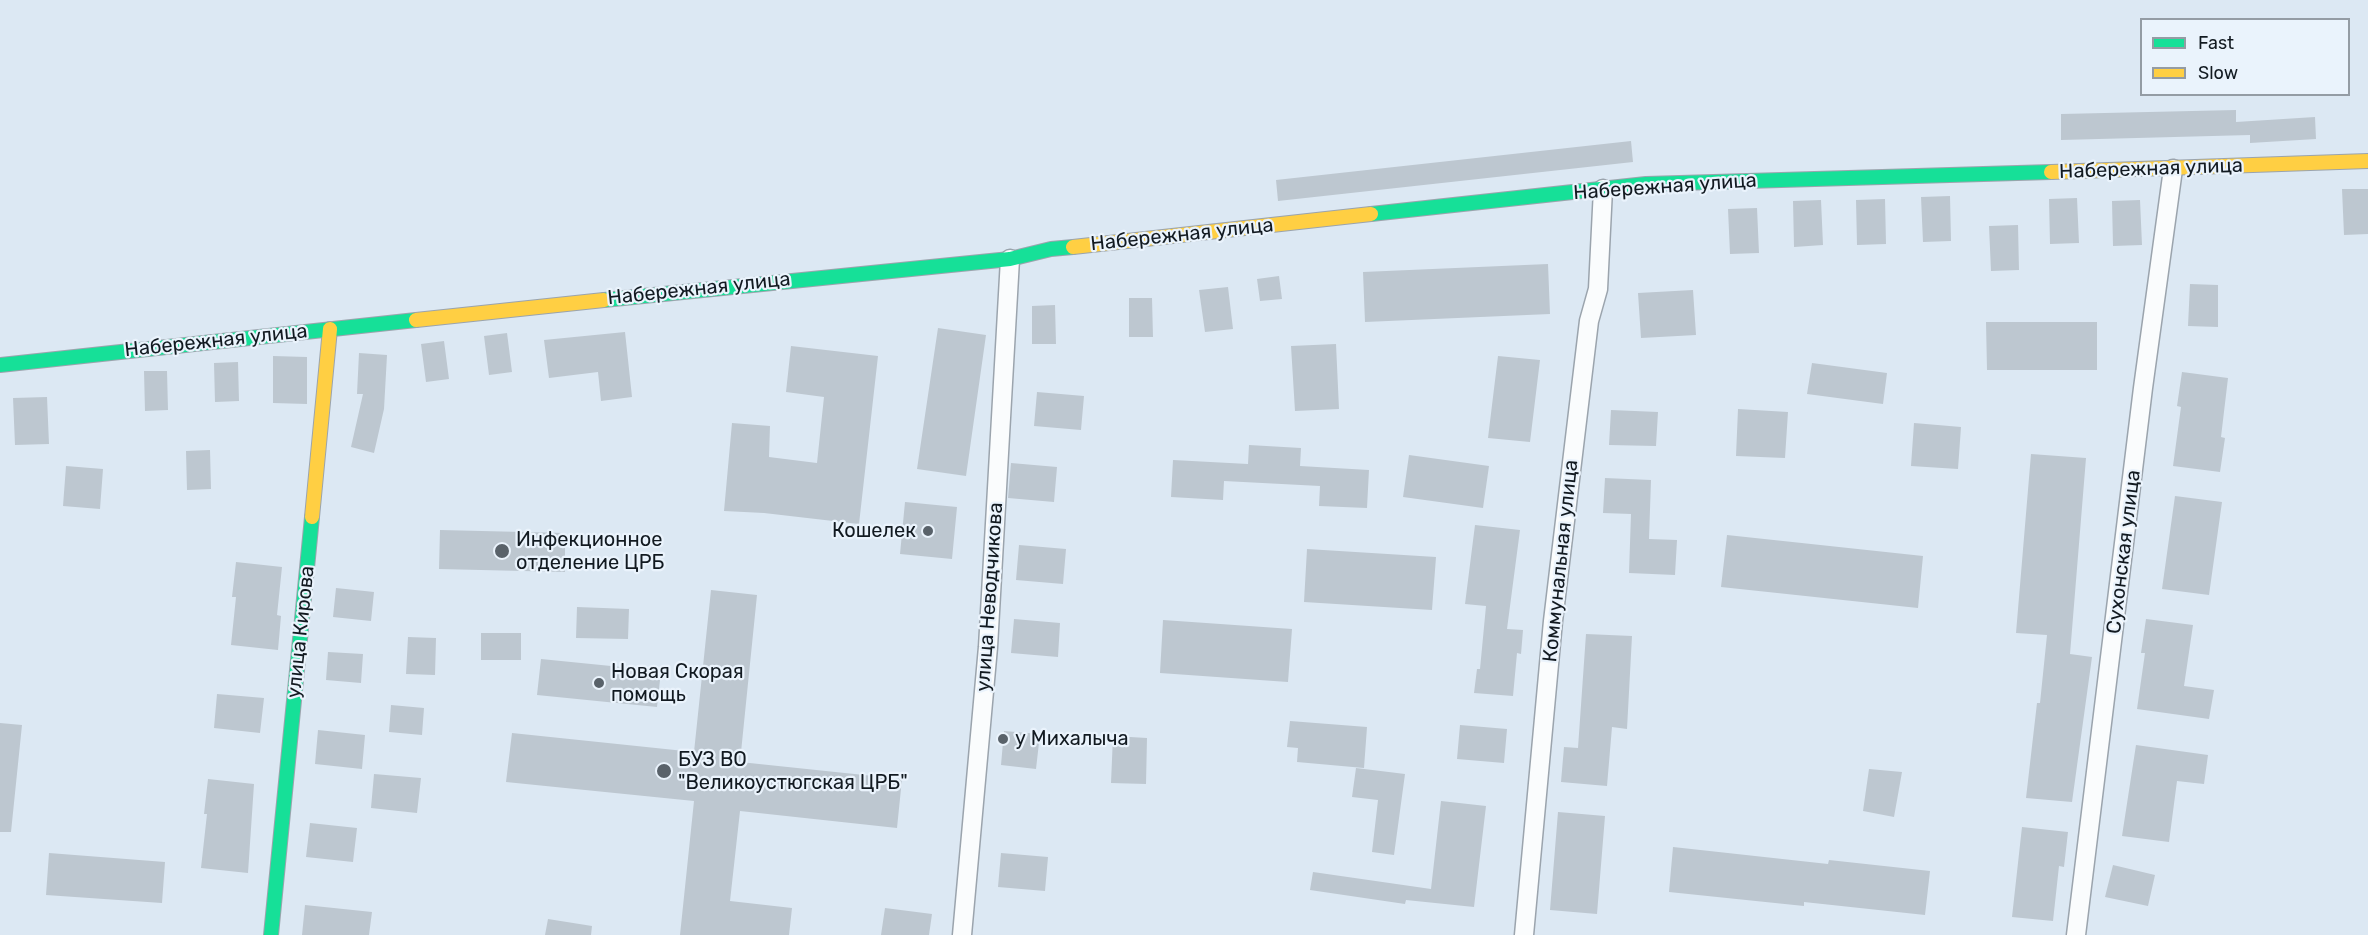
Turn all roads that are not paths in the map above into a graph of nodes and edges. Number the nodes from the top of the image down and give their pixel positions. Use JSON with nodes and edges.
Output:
{"nodes":[{"id":1,"x":2368,"y":161,"type":"edge"},
{"id":2,"x":2173,"y":169,"type":"junction"},
{"id":3,"x":1603,"y":189,"type":"junction"},
{"id":4,"x":1010,"y":259,"type":"junction"},
{"id":5,"x":330,"y":329,"type":"junction"},
{"id":6,"x":0,"y":365,"type":"edge"},
{"id":7,"x":271,"y":935,"type":"edge"},
{"id":8,"x":962,"y":935,"type":"edge"},
{"id":9,"x":1524,"y":935,"type":"edge"},
{"id":10,"x":2076,"y":935,"type":"edge"}],
"edges":[{"from":1,"to":2,"type":"street","name":"Набережная улица"},
{"from":2,"to":3,"type":"street","name":"Набережная улица"},
{"from":2,"to":10,"type":"street","name":"Сухонская улица"},
{"from":3,"to":4,"type":"street","name":"Набережная улица"},
{"from":3,"to":9,"type":"street","name":"Коммунальная улица"},
{"from":4,"to":5,"type":"street","name":"Набережная улица"},
{"from":4,"to":8,"type":"street","name":"улица Неводчикова"},
{"from":5,"to":6,"type":"street","name":"Набережная улица"},
{"from":5,"to":7,"type":"street","name":"улица Кирова"}]}
